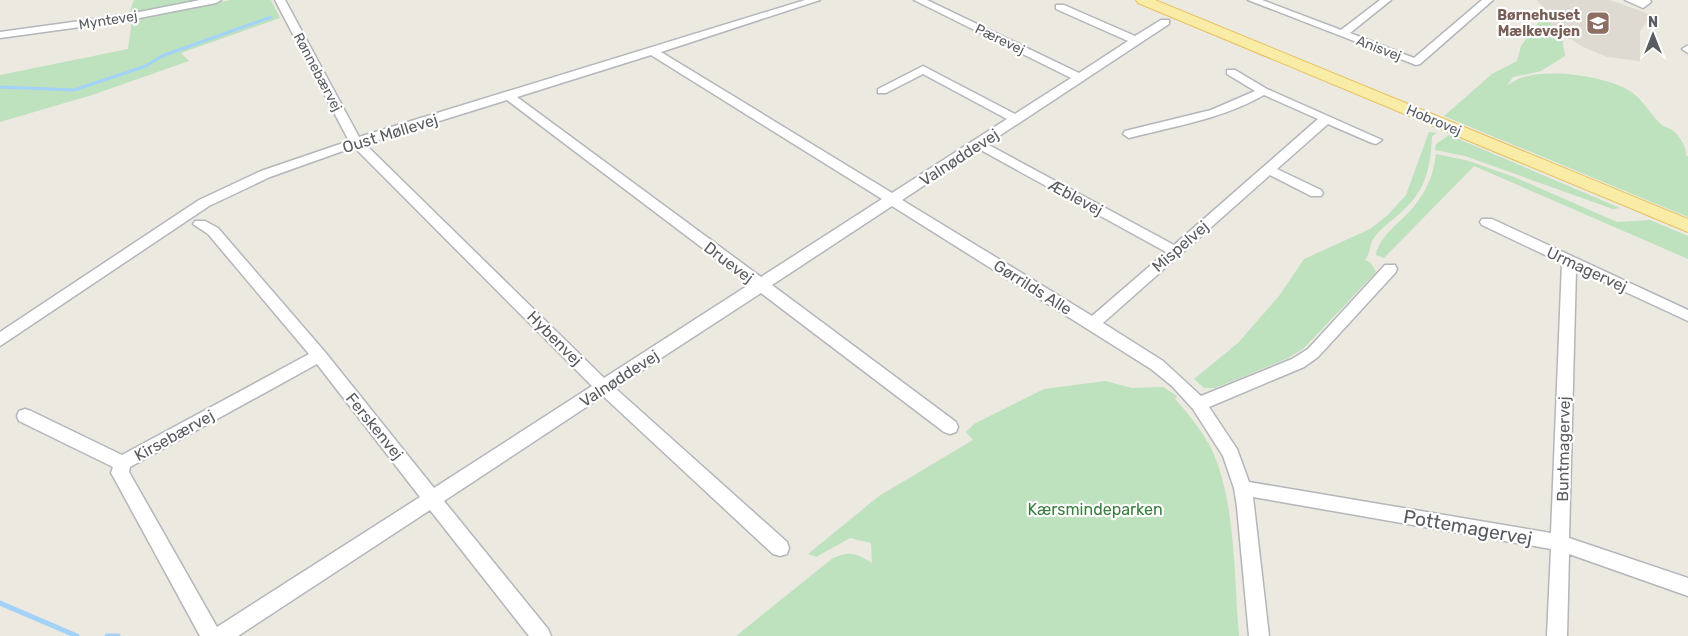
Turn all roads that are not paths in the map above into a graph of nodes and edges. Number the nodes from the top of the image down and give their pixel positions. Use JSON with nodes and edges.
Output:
{"nodes":[{"id":1,"x":216,"y":0,"type":"edge"},
{"id":2,"x":280,"y":0,"type":"edge"},
{"id":3,"x":815,"y":0,"type":"edge"},
{"id":4,"x":919,"y":0,"type":"edge"},
{"id":5,"x":1143,"y":0,"type":"edge"},
{"id":6,"x":1150,"y":0,"type":"edge"},
{"id":7,"x":1253,"y":0,"type":"edge"},
{"id":8,"x":1386,"y":0,"type":"edge"},
{"id":9,"x":1492,"y":0,"type":"edge"},
{"id":10,"x":1630,"y":0,"type":"edge"},
{"id":11,"x":1646,"y":2,"type":"dead end"},
{"id":12,"x":1060,"y":7,"type":"dead end"},
{"id":13,"x":1179,"y":14,"type":"junction"},
{"id":14,"x":1165,"y":22,"type":"dead end"},
{"id":15,"x":1342,"y":34,"type":"junction"},
{"id":16,"x":0,"y":35,"type":"edge"},
{"id":17,"x":1137,"y":41,"type":"junction"},
{"id":18,"x":652,"y":51,"type":"junction"},
{"id":19,"x":1231,"y":72,"type":"dead end"},
{"id":20,"x":1081,"y":78,"type":"junction"},
{"id":21,"x":882,"y":91,"type":"dead end"},
{"id":22,"x":1263,"y":91,"type":"junction"},
{"id":23,"x":509,"y":96,"type":"junction"},
{"id":24,"x":1016,"y":119,"type":"junction"},
{"id":25,"x":1326,"y":119,"type":"junction"},
{"id":26,"x":1129,"y":134,"type":"dead end"},
{"id":27,"x":1376,"y":140,"type":"dead end"},
{"id":28,"x":357,"y":143,"type":"junction"},
{"id":29,"x":978,"y":144,"type":"junction"},
{"id":30,"x":1268,"y":169,"type":"junction"},
{"id":31,"x":1316,"y":193,"type":"dead end"},
{"id":32,"x":894,"y":200,"type":"junction"},
{"id":33,"x":1487,"y":222,"type":"dead end"},
{"id":34,"x":200,"y":224,"type":"dead end"},
{"id":35,"x":1688,"y":226,"type":"edge"},
{"id":36,"x":1175,"y":250,"type":"junction"},
{"id":37,"x":1569,"y":261,"type":"junction"},
{"id":38,"x":1390,"y":268,"type":"dead end"},
{"id":39,"x":761,"y":286,"type":"junction"},
{"id":40,"x":1688,"y":316,"type":"edge"},
{"id":41,"x":1093,"y":324,"type":"junction"},
{"id":42,"x":0,"y":340,"type":"edge"},
{"id":43,"x":319,"y":356,"type":"junction"},
{"id":44,"x":604,"y":388,"type":"junction"},
{"id":45,"x":1199,"y":404,"type":"junction"},
{"id":46,"x":25,"y":416,"type":"dead end"},
{"id":47,"x":950,"y":427,"type":"dead end"},
{"id":48,"x":122,"y":463,"type":"junction"},
{"id":49,"x":1243,"y":488,"type":"junction"},
{"id":50,"x":434,"y":498,"type":"junction"},
{"id":51,"x":1561,"y":543,"type":"junction"},
{"id":52,"x":780,"y":548,"type":"dead end"},
{"id":53,"x":1688,"y":587,"type":"edge"},
{"id":54,"x":211,"y":636,"type":"edge"},
{"id":55,"x":221,"y":636,"type":"edge"},
{"id":56,"x":542,"y":636,"type":"edge"},
{"id":57,"x":1259,"y":636,"type":"edge"},
{"id":58,"x":1557,"y":636,"type":"edge"}],
"edges":[{"from":1,"to":16,"type":"street","name":"Myntevej"},
{"from":2,"to":28,"type":"street","name":"Rønnebærvej"},
{"from":3,"to":18,"type":"street","name":"Oust Møllevej"},
{"from":4,"to":20,"type":"street","name":"Pærevej"},
{"from":5,"to":13,"type":"main road","name":"Hobrovej"},
{"from":6,"to":13,"type":"main road","name":"Hobrovej"},
{"from":7,"to":15,"type":"street","name":"Anisvej"},
{"from":8,"to":15,"type":"street"},
{"from":9,"to":15,"type":"street","name":"Anisvej"},
{"from":10,"to":11,"type":"street"},
{"from":12,"to":17,"type":"street"},
{"from":13,"to":35,"type":"main road","name":"Hobrovej"},
{"from":14,"to":17,"type":"street","name":"Valnøddevej"},
{"from":17,"to":20,"type":"street","name":"Valnøddevej"},
{"from":18,"to":23,"type":"street","name":"Oust Møllevej"},
{"from":18,"to":32,"type":"street","name":"Gørrilds Alle"},
{"from":19,"to":22,"type":"street"},
{"from":20,"to":24,"type":"street","name":"Valnøddevej"},
{"from":21,"to":24,"type":"street","name":"Valnøddevej"},
{"from":22,"to":25,"type":"street"},
{"from":22,"to":26,"type":"street"},
{"from":23,"to":28,"type":"street","name":"Oust Møllevej"},
{"from":23,"to":39,"type":"street","name":"Druevej"},
{"from":24,"to":29,"type":"street","name":"Valnøddevej"},
{"from":25,"to":27,"type":"street"},
{"from":25,"to":30,"type":"street","name":"Mispelvej"},
{"from":28,"to":42,"type":"street","name":"Oust Møllevej"},
{"from":28,"to":44,"type":"street","name":"Hybenvej"},
{"from":29,"to":32,"type":"street","name":"Valnøddevej"},
{"from":29,"to":36,"type":"street","name":"Æblevej"},
{"from":30,"to":31,"type":"street"},
{"from":30,"to":36,"type":"street","name":"Mispelvej"},
{"from":32,"to":39,"type":"street","name":"Valnøddevej"},
{"from":32,"to":41,"type":"street","name":"Gørrilds Alle"},
{"from":33,"to":37,"type":"street","name":"Urmagervej"},
{"from":34,"to":43,"type":"street","name":"Ferskenvej"},
{"from":36,"to":41,"type":"street","name":"Mispelvej"},
{"from":37,"to":40,"type":"street","name":"Urmagervej"},
{"from":37,"to":51,"type":"street","name":"Buntmagervej"},
{"from":38,"to":45,"type":"street"},
{"from":39,"to":44,"type":"street","name":"Valnøddevej"},
{"from":39,"to":47,"type":"street","name":"Druevej"},
{"from":41,"to":45,"type":"street","name":"Gørrilds Alle"},
{"from":43,"to":48,"type":"street","name":"Kirsebærvej"},
{"from":43,"to":50,"type":"street","name":"Ferskenvej"},
{"from":44,"to":50,"type":"street","name":"Valnøddevej"},
{"from":44,"to":52,"type":"street","name":"Hybenvej"},
{"from":45,"to":49,"type":"street","name":"Gørrilds Alle"},
{"from":46,"to":48,"type":"street"},
{"from":48,"to":54,"type":"street","name":"Kirsebærvej"},
{"from":49,"to":51,"type":"street","name":"Pottemagervej"},
{"from":49,"to":57,"type":"street","name":"Gørrilds Alle"},
{"from":50,"to":55,"type":"street","name":"Valnøddevej"},
{"from":50,"to":56,"type":"street","name":"Ferskenvej"},
{"from":51,"to":53,"type":"street","name":"Pottemagervej"},
{"from":51,"to":58,"type":"street","name":"Buntmagervej"}]}
